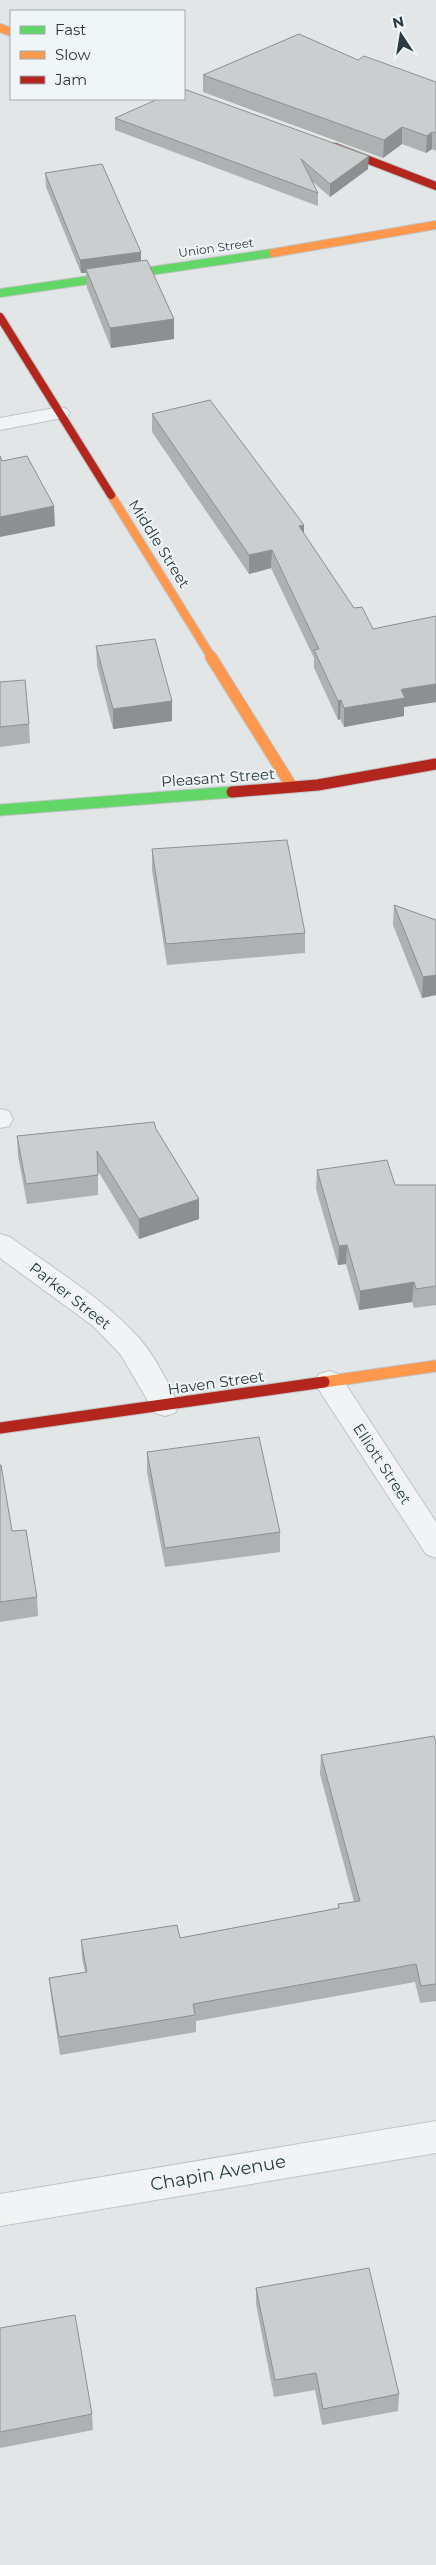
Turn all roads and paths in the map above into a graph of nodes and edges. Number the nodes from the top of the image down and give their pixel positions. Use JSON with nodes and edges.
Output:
{"nodes":[{"id":1,"x":325,"y":143,"type":"edge"},
{"id":2,"x":436,"y":186,"type":"edge"},
{"id":3,"x":436,"y":225,"type":"edge"},
{"id":4,"x":0,"y":292,"type":"edge"},
{"id":5,"x":0,"y":317,"type":"edge"},
{"id":6,"x":60,"y":413,"type":"junction"},
{"id":7,"x":0,"y":424,"type":"edge"},
{"id":8,"x":436,"y":764,"type":"edge"},
{"id":9,"x":292,"y":787,"type":"junction"},
{"id":10,"x":0,"y":810,"type":"edge"},
{"id":11,"x":0,"y":1244,"type":"edge"},
{"id":12,"x":436,"y":1366,"type":"edge"},
{"id":13,"x":329,"y":1382,"type":"junction"},
{"id":14,"x":165,"y":1405,"type":"junction"},
{"id":15,"x":0,"y":1428,"type":"edge"},
{"id":16,"x":436,"y":1546,"type":"edge"},
{"id":17,"x":436,"y":2137,"type":"edge"},
{"id":18,"x":0,"y":2210,"type":"edge"}],
"edges":[{"from":1,"to":2,"type":"street"},
{"from":3,"to":4,"type":"street","name":"Union Street"},
{"from":5,"to":6,"type":"street","name":"Middle Street"},
{"from":6,"to":7,"type":"street"},
{"from":6,"to":9,"type":"street","name":"Middle Street"},
{"from":8,"to":9,"type":"street","name":"Pleasant Street"},
{"from":9,"to":10,"type":"street","name":"Pleasant Street"},
{"from":11,"to":14,"type":"street","name":"Parker Street"},
{"from":12,"to":13,"type":"street","name":"Haven Street"},
{"from":13,"to":14,"type":"street","name":"Haven Street"},
{"from":13,"to":16,"type":"street","name":"Elliott Street"},
{"from":14,"to":15,"type":"street","name":"Haven Street"},
{"from":17,"to":18,"type":"street","name":"Chapin Avenue"}]}
